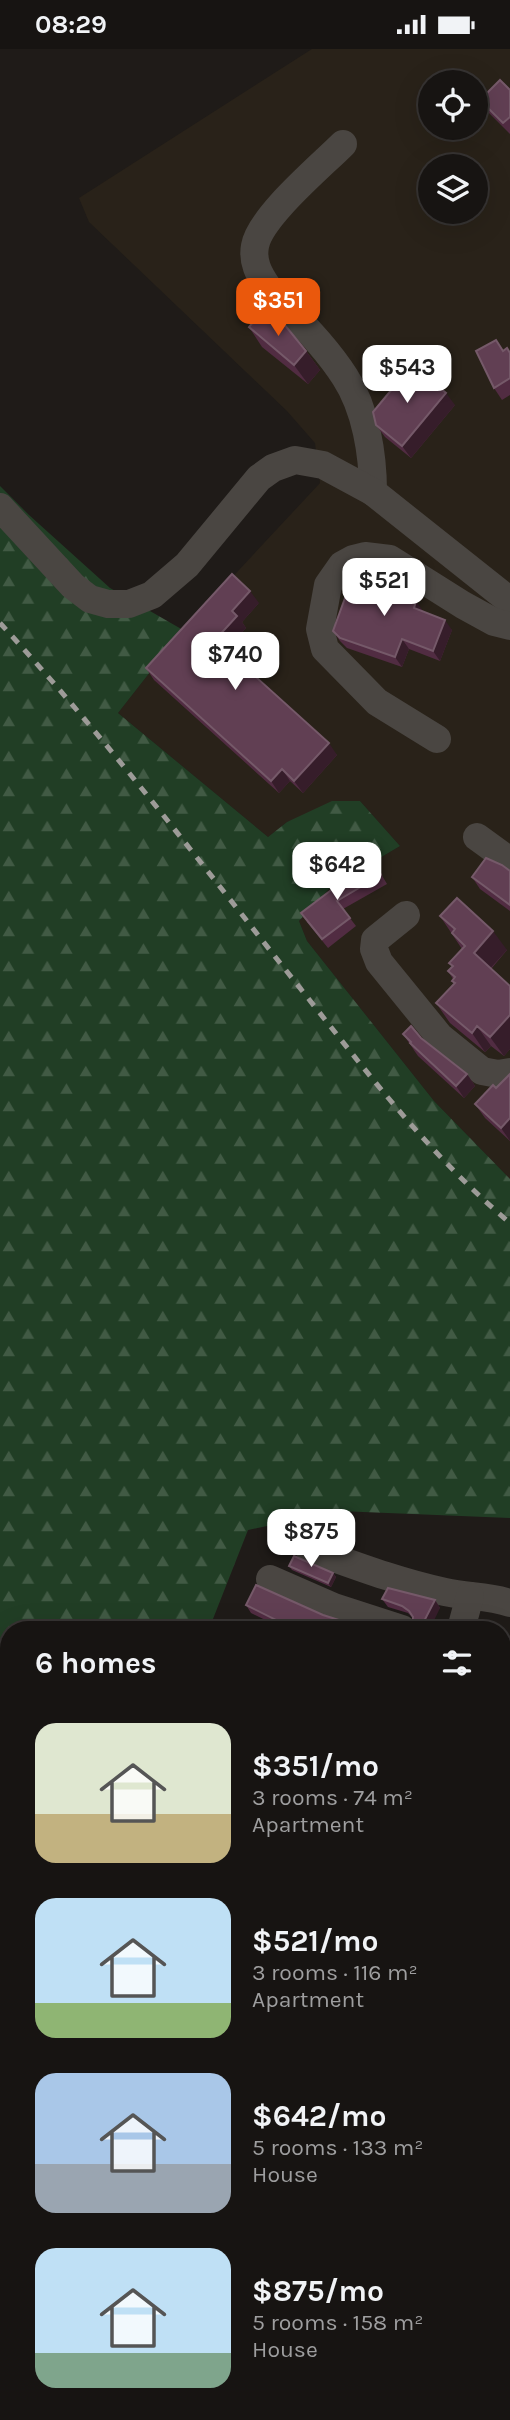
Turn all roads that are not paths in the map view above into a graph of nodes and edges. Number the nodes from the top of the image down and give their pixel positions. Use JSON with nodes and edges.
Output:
{"nodes":[{"id":1,"x":343,"y":144,"type":"dead end"},
{"id":2,"x":373,"y":492,"type":"junction"},
{"id":3,"x":0,"y":507,"type":"edge"},
{"id":4,"x":510,"y":601,"type":"edge"},
{"id":5,"x":510,"y":626,"type":"edge"},
{"id":6,"x":437,"y":739,"type":"dead end"},
{"id":7,"x":477,"y":837,"type":"dead end"},
{"id":8,"x":510,"y":862,"type":"edge"},
{"id":9,"x":406,"y":915,"type":"dead end"},
{"id":10,"x":510,"y":1072,"type":"edge"},
{"id":11,"x":309,"y":1549,"type":"dead end"},
{"id":12,"x":388,"y":1578,"type":"junction"},
{"id":13,"x":270,"y":1579,"type":"dead end"},
{"id":14,"x":470,"y":1597,"type":"junction"},
{"id":15,"x":510,"y":1604,"type":"edge"},
{"id":16,"x":334,"y":1607,"type":"junction"},
{"id":17,"x":377,"y":1621,"type":"edge"},
{"id":18,"x":463,"y":1621,"type":"edge"}],
"edges":[{"from":1,"to":2,"type":"street"},
{"from":2,"to":3,"type":"street"},
{"from":2,"to":4,"type":"street"},
{"from":5,"to":6,"type":"street"},
{"from":7,"to":8,"type":"street"},
{"from":9,"to":10,"type":"street"},
{"from":11,"to":12,"type":"street"},
{"from":12,"to":14,"type":"street"},
{"from":12,"to":16,"type":"street"},
{"from":13,"to":16,"type":"street"},
{"from":14,"to":15,"type":"street"},
{"from":14,"to":18,"type":"street"},
{"from":16,"to":17,"type":"street"}]}
